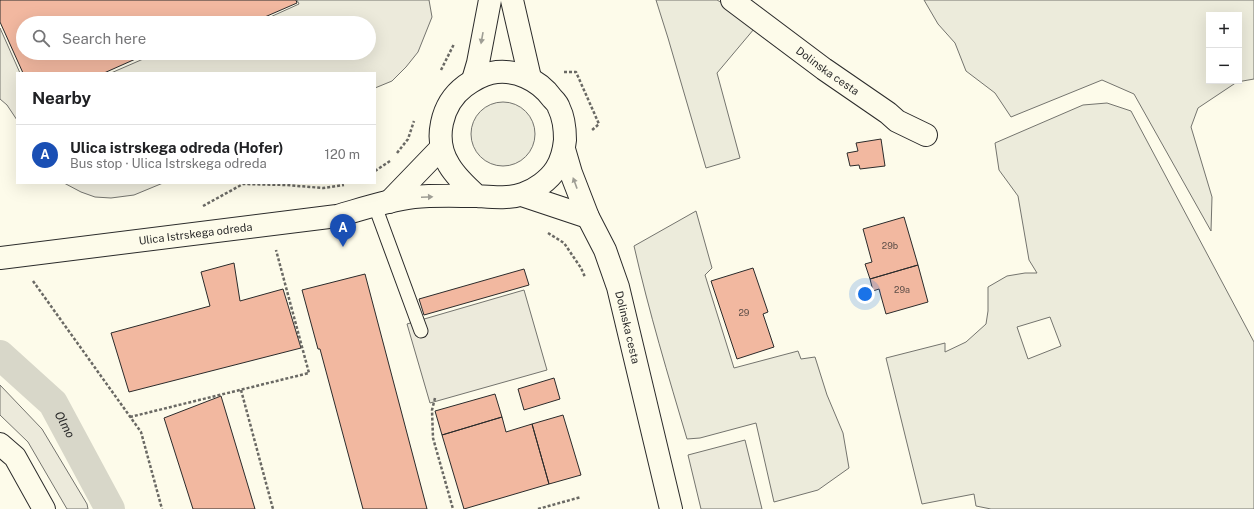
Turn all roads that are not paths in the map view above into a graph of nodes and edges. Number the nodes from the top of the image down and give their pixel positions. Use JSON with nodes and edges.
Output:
{"nodes":[{"id":1,"x":490,"y":0,"type":"edge"},
{"id":2,"x":512,"y":0,"type":"edge"},
{"id":3,"x":732,"y":0,"type":"edge"},
{"id":4,"x":530,"y":78,"type":"junction"},
{"id":5,"x":473,"y":80,"type":"junction"},
{"id":6,"x":926,"y":135,"type":"dead end"},
{"id":7,"x":441,"y":148,"type":"junction"},
{"id":8,"x":564,"y":149,"type":"junction"},
{"id":9,"x":522,"y":194,"type":"junction"},
{"id":10,"x":477,"y":196,"type":"junction"},
{"id":11,"x":382,"y":204,"type":"junction"},
{"id":12,"x":588,"y":217,"type":"junction"},
{"id":13,"x":8,"y":257,"type":"edge"},
{"id":14,"x":422,"y":332,"type":"dead end"},
{"id":15,"x":0,"y":444,"type":"edge"},
{"id":16,"x":44,"y":509,"type":"edge"},
{"id":17,"x":671,"y":509,"type":"edge"}],
"edges":[{"from":1,"to":5,"type":"street","one_way":true},
{"from":2,"to":4,"type":"street"},
{"from":3,"to":6,"type":"street","name":"Dolinska cesta"},
{"from":4,"to":5,"type":"street"},
{"from":4,"to":8,"type":"street"},
{"from":5,"to":7,"type":"street"},
{"from":7,"to":10,"type":"street"},
{"from":7,"to":11,"type":"street"},
{"from":8,"to":9,"type":"street"},
{"from":12,"to":8,"type":"street","name":"Dolinska cesta","one_way":true},
{"from":9,"to":10,"type":"street"},
{"from":9,"to":12,"type":"street"},
{"from":11,"to":10,"type":"street","one_way":true},
{"from":11,"to":13,"type":"street","name":"Ulica Istrskega odreda"},
{"from":11,"to":14,"type":"lane"},
{"from":12,"to":17,"type":"street","name":"Dolinska cesta"},
{"from":15,"to":16,"type":"street"}]}
